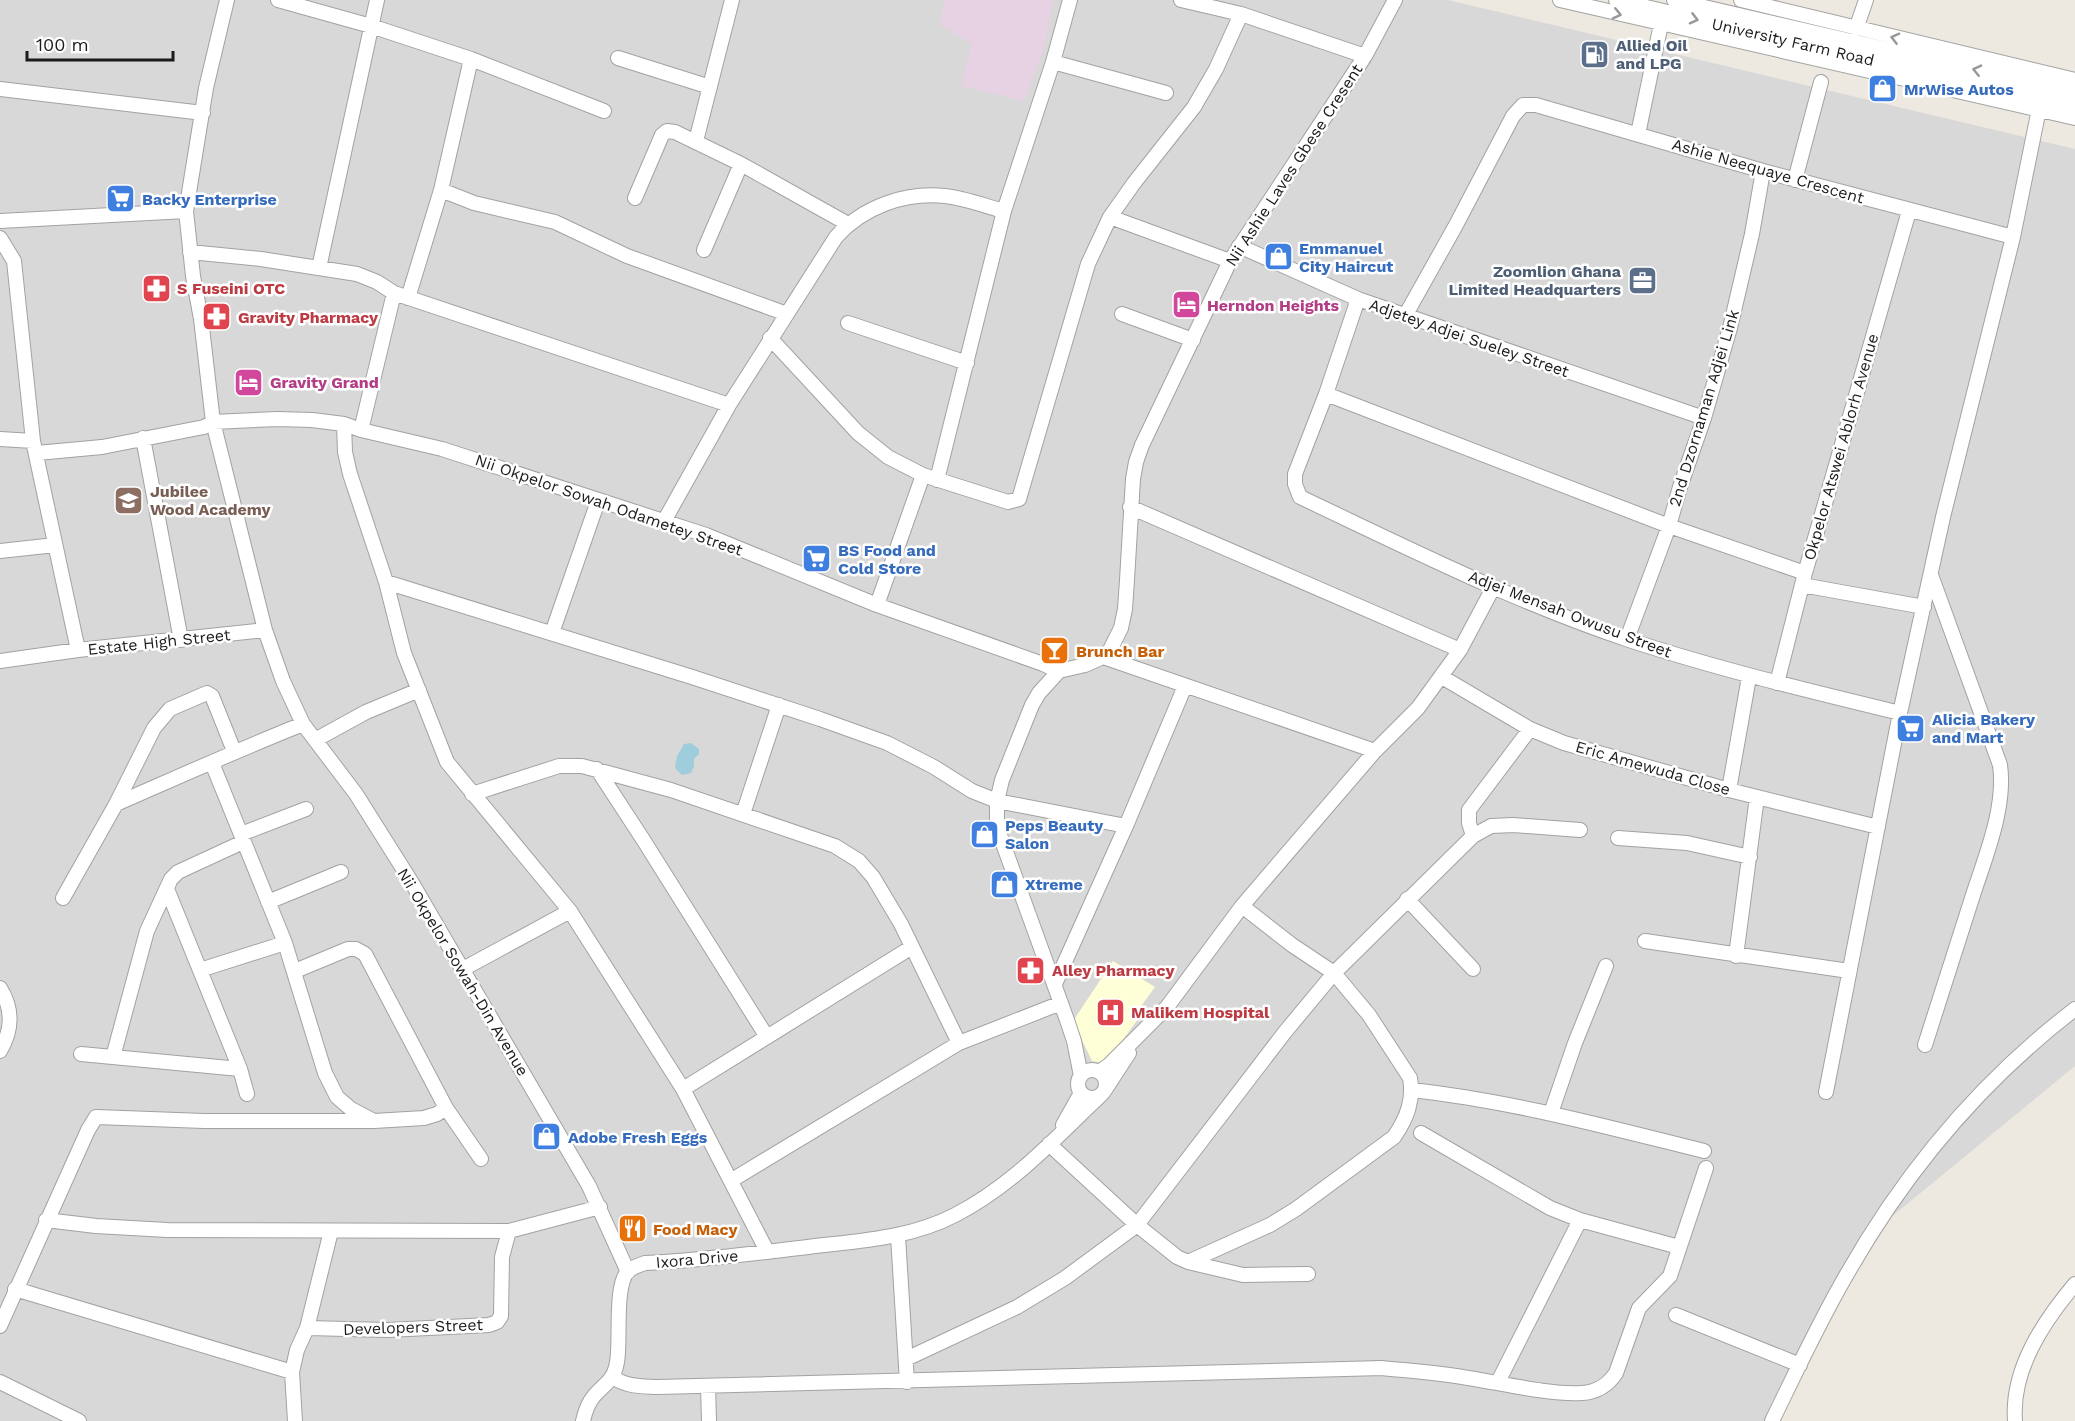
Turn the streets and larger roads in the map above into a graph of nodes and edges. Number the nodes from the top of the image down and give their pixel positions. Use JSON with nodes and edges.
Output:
{"nodes":[{"id":1,"x":226,"y":0,"type":"edge"},
{"id":2,"x":278,"y":0,"type":"edge"},
{"id":3,"x":377,"y":0,"type":"edge"},
{"id":4,"x":732,"y":0,"type":"edge"},
{"id":5,"x":1070,"y":0,"type":"edge"},
{"id":6,"x":1181,"y":0,"type":"edge"},
{"id":7,"x":1395,"y":0,"type":"edge"},
{"id":8,"x":1560,"y":0,"type":"edge"},
{"id":9,"x":1616,"y":0,"type":"edge"},
{"id":10,"x":1674,"y":0,"type":"edge"},
{"id":11,"x":1741,"y":0,"type":"edge"},
{"id":12,"x":1866,"y":0,"type":"edge"},
{"id":13,"x":1240,"y":14,"type":"junction"},
{"id":14,"x":1661,"y":24,"type":"junction"},
{"id":15,"x":371,"y":26,"type":"junction"},
{"id":16,"x":1856,"y":28,"type":"junction"},
{"id":17,"x":1365,"y":56,"type":"junction"},
{"id":18,"x":618,"y":58,"type":"dead end"},
{"id":19,"x":471,"y":59,"type":"junction"},
{"id":20,"x":1053,"y":62,"type":"junction"},
{"id":21,"x":2075,"y":80,"type":"edge"},
{"id":22,"x":1821,"y":82,"type":"dead end"},
{"id":23,"x":710,"y":87,"type":"junction"},
{"id":24,"x":0,"y":89,"type":"edge"},
{"id":25,"x":1166,"y":93,"type":"dead end"},
{"id":26,"x":2075,"y":93,"type":"edge"},
{"id":27,"x":2075,"y":107,"type":"edge"},
{"id":28,"x":2039,"y":109,"type":"junction"},
{"id":29,"x":604,"y":111,"type":"dead end"},
{"id":30,"x":203,"y":113,"type":"junction"},
{"id":31,"x":2075,"y":118,"type":"edge"},
{"id":32,"x":1638,"y":134,"type":"junction"},
{"id":33,"x":696,"y":141,"type":"junction"},
{"id":34,"x":741,"y":164,"type":"junction"},
{"id":35,"x":1763,"y":171,"type":"junction"},
{"id":36,"x":1795,"y":180,"type":"junction"},
{"id":37,"x":441,"y":190,"type":"junction"},
{"id":38,"x":635,"y":198,"type":"dead end"},
{"id":39,"x":186,"y":211,"type":"junction"},
{"id":40,"x":1004,"y":211,"type":"junction"},
{"id":41,"x":1909,"y":211,"type":"junction"},
{"id":42,"x":1110,"y":217,"type":"junction"},
{"id":43,"x":0,"y":221,"type":"edge"},
{"id":44,"x":848,"y":224,"type":"junction"},
{"id":45,"x":2013,"y":237,"type":"junction"},
{"id":46,"x":0,"y":238,"type":"edge"},
{"id":47,"x":1239,"y":246,"type":"junction"},
{"id":48,"x":704,"y":250,"type":"dead end"},
{"id":49,"x":190,"y":252,"type":"junction"},
{"id":50,"x":1230,"y":261,"type":"junction"},
{"id":51,"x":319,"y":268,"type":"junction"},
{"id":52,"x":394,"y":293,"type":"junction"},
{"id":53,"x":408,"y":298,"type":"junction"},
{"id":54,"x":1358,"y":299,"type":"junction"},
{"id":55,"x":787,"y":314,"type":"junction"},
{"id":56,"x":1122,"y":314,"type":"dead end"},
{"id":57,"x":1405,"y":316,"type":"junction"},
{"id":58,"x":848,"y":323,"type":"dead end"},
{"id":59,"x":770,"y":338,"type":"junction"},
{"id":60,"x":1193,"y":340,"type":"junction"},
{"id":61,"x":967,"y":363,"type":"junction"},
{"id":62,"x":1326,"y":394,"type":"junction"},
{"id":63,"x":729,"y":405,"type":"junction"},
{"id":64,"x":1704,"y":418,"type":"junction"},
{"id":65,"x":213,"y":422,"type":"junction"},
{"id":66,"x":344,"y":424,"type":"junction"},
{"id":67,"x":361,"y":430,"type":"junction"},
{"id":68,"x":143,"y":438,"type":"junction"},
{"id":69,"x":0,"y":439,"type":"edge"},
{"id":70,"x":35,"y":447,"type":"junction"},
{"id":71,"x":923,"y":476,"type":"junction"},
{"id":72,"x":937,"y":480,"type":"junction"},
{"id":73,"x":598,"y":501,"type":"junction"},
{"id":74,"x":1130,"y":507,"type":"junction"},
{"id":75,"x":663,"y":523,"type":"junction"},
{"id":76,"x":1669,"y":526,"type":"junction"},
{"id":77,"x":55,"y":545,"type":"junction"},
{"id":78,"x":0,"y":551,"type":"edge"},
{"id":79,"x":1931,"y":575,"type":"junction"},
{"id":80,"x":1803,"y":579,"type":"junction"},
{"id":81,"x":386,"y":582,"type":"junction"},
{"id":82,"x":1492,"y":588,"type":"junction"},
{"id":83,"x":877,"y":605,"type":"junction"},
{"id":84,"x":1924,"y":607,"type":"junction"},
{"id":85,"x":265,"y":630,"type":"junction"},
{"id":86,"x":552,"y":633,"type":"junction"},
{"id":87,"x":1627,"y":639,"type":"junction"},
{"id":88,"x":181,"y":640,"type":"junction"},
{"id":89,"x":78,"y":650,"type":"junction"},
{"id":90,"x":1460,"y":650,"type":"junction"},
{"id":91,"x":1103,"y":657,"type":"junction"},
{"id":92,"x":0,"y":661,"type":"edge"},
{"id":93,"x":1059,"y":671,"type":"junction"},
{"id":94,"x":1442,"y":677,"type":"junction"},
{"id":95,"x":1749,"y":677,"type":"junction"},
{"id":96,"x":1777,"y":683,"type":"junction"},
{"id":97,"x":1185,"y":686,"type":"junction"},
{"id":98,"x":419,"y":690,"type":"junction"},
{"id":99,"x":779,"y":705,"type":"junction"},
{"id":100,"x":1900,"y":713,"type":"junction"},
{"id":101,"x":303,"y":724,"type":"junction"},
{"id":102,"x":1530,"y":729,"type":"junction"},
{"id":103,"x":315,"y":740,"type":"junction"},
{"id":104,"x":234,"y":751,"type":"junction"},
{"id":105,"x":1375,"y":751,"type":"junction"},
{"id":106,"x":212,"y":763,"type":"junction"},
{"id":107,"x":597,"y":769,"type":"junction"},
{"id":108,"x":1729,"y":790,"type":"junction"},
{"id":109,"x":472,"y":794,"type":"junction"},
{"id":110,"x":1757,"y":797,"type":"junction"},
{"id":111,"x":997,"y":801,"type":"junction"},
{"id":112,"x":116,"y":804,"type":"junction"},
{"id":113,"x":306,"y":809,"type":"dead end"},
{"id":114,"x":743,"y":814,"type":"junction"},
{"id":115,"x":1126,"y":826,"type":"junction"},
{"id":116,"x":1878,"y":827,"type":"junction"},
{"id":117,"x":1580,"y":830,"type":"dead end"},
{"id":118,"x":1473,"y":836,"type":"junction"},
{"id":119,"x":242,"y":838,"type":"junction"},
{"id":120,"x":1618,"y":838,"type":"dead end"},
{"id":121,"x":1750,"y":857,"type":"junction"},
{"id":122,"x":341,"y":872,"type":"dead end"},
{"id":123,"x":167,"y":889,"type":"junction"},
{"id":124,"x":63,"y":898,"type":"dead end"},
{"id":125,"x":1407,"y":899,"type":"junction"},
{"id":126,"x":268,"y":902,"type":"junction"},
{"id":127,"x":1242,"y":906,"type":"junction"},
{"id":128,"x":570,"y":911,"type":"junction"},
{"id":129,"x":1645,"y":941,"type":"dead end"},
{"id":130,"x":285,"y":943,"type":"junction"},
{"id":131,"x":912,"y":947,"type":"junction"},
{"id":132,"x":1736,"y":956,"type":"junction"},
{"id":133,"x":1606,"y":966,"type":"dead end"},
{"id":134,"x":463,"y":969,"type":"junction"},
{"id":135,"x":1473,"y":969,"type":"dead end"},
{"id":136,"x":200,"y":970,"type":"junction"},
{"id":137,"x":295,"y":971,"type":"junction"},
{"id":138,"x":1849,"y":971,"type":"junction"},
{"id":139,"x":1334,"y":973,"type":"junction"},
{"id":140,"x":1055,"y":984,"type":"junction"},
{"id":141,"x":0,"y":988,"type":"edge"},
{"id":142,"x":1061,"y":1003,"type":"junction"},
{"id":143,"x":2075,"y":1009,"type":"edge"},
{"id":144,"x":1141,"y":1034,"type":"junction"},
{"id":145,"x":767,"y":1037,"type":"junction"},
{"id":146,"x":959,"y":1043,"type":"junction"},
{"id":147,"x":1925,"y":1046,"type":"dead end"},
{"id":148,"x":0,"y":1051,"type":"edge"},
{"id":149,"x":81,"y":1053,"type":"dead end"},
{"id":150,"x":113,"y":1057,"type":"junction"},
{"id":151,"x":240,"y":1069,"type":"junction"},
{"id":152,"x":1091,"y":1073,"type":"junction"},
{"id":153,"x":683,"y":1089,"type":"junction"},
{"id":154,"x":1412,"y":1090,"type":"junction"},
{"id":155,"x":1826,"y":1092,"type":"dead end"},
{"id":156,"x":1081,"y":1093,"type":"junction"},
{"id":157,"x":247,"y":1094,"type":"dead end"},
{"id":158,"x":1102,"y":1094,"type":"junction"},
{"id":159,"x":446,"y":1108,"type":"junction"},
{"id":160,"x":1551,"y":1113,"type":"junction"},
{"id":161,"x":374,"y":1121,"type":"junction"},
{"id":162,"x":1421,"y":1134,"type":"dead end"},
{"id":163,"x":1053,"y":1140,"type":"junction"},
{"id":164,"x":1704,"y":1151,"type":"dead end"},
{"id":165,"x":481,"y":1159,"type":"dead end"},
{"id":166,"x":1706,"y":1168,"type":"dead end"},
{"id":167,"x":732,"y":1180,"type":"junction"},
{"id":168,"x":600,"y":1207,"type":"junction"},
{"id":169,"x":46,"y":1220,"type":"junction"},
{"id":170,"x":1580,"y":1220,"type":"junction"},
{"id":171,"x":1137,"y":1225,"type":"junction"},
{"id":172,"x":331,"y":1231,"type":"junction"},
{"id":173,"x":508,"y":1231,"type":"junction"},
{"id":174,"x":898,"y":1236,"type":"junction"},
{"id":175,"x":1679,"y":1247,"type":"junction"},
{"id":176,"x":767,"y":1251,"type":"junction"},
{"id":177,"x":1188,"y":1262,"type":"junction"},
{"id":178,"x":628,"y":1272,"type":"junction"},
{"id":179,"x":1308,"y":1274,"type":"dead end"},
{"id":180,"x":2075,"y":1284,"type":"edge"},
{"id":181,"x":15,"y":1289,"type":"junction"},
{"id":182,"x":1676,"y":1315,"type":"dead end"},
{"id":183,"x":0,"y":1326,"type":"edge"},
{"id":184,"x":307,"y":1328,"type":"junction"},
{"id":185,"x":906,"y":1359,"type":"junction"},
{"id":186,"x":1800,"y":1365,"type":"junction"},
{"id":187,"x":292,"y":1372,"type":"junction"},
{"id":188,"x":613,"y":1377,"type":"junction"},
{"id":189,"x":0,"y":1382,"type":"edge"},
{"id":190,"x":907,"y":1382,"type":"junction"},
{"id":191,"x":1497,"y":1382,"type":"junction"},
{"id":192,"x":708,"y":1386,"type":"junction"},
{"id":193,"x":79,"y":1421,"type":"edge"},
{"id":194,"x":295,"y":1421,"type":"edge"},
{"id":195,"x":583,"y":1421,"type":"edge"},
{"id":196,"x":709,"y":1421,"type":"edge"},
{"id":197,"x":1772,"y":1421,"type":"edge"},
{"id":198,"x":2015,"y":1421,"type":"edge"}],
"edges":[{"from":1,"to":30,"type":"street"},
{"from":2,"to":15,"type":"street"},
{"from":3,"to":15,"type":"street"},
{"from":4,"to":23,"type":"street"},
{"from":5,"to":20,"type":"street"},
{"from":6,"to":13,"type":"street"},
{"from":7,"to":17,"type":"street","name":"Nii Ashie Laves Gbese Cresent"},
{"from":8,"to":14,"type":"street","one_way":true},
{"from":9,"to":27,"type":"street","name":"University Farm Road","one_way":true},
{"from":26,"to":10,"type":"street","name":"University Farm Road","one_way":true},
{"from":11,"to":16,"type":"street"},
{"from":12,"to":16,"type":"street"},
{"from":13,"to":17,"type":"street"},
{"from":13,"to":42,"type":"street"},
{"from":14,"to":28,"type":"street"},
{"from":14,"to":32,"type":"street"},
{"from":15,"to":19,"type":"street"},
{"from":15,"to":51,"type":"street"},
{"from":21,"to":16,"type":"street","one_way":true},
{"from":17,"to":47,"type":"street","name":"Nii Ashie Laves Gbese Cresent"},
{"from":18,"to":23,"type":"street"},
{"from":19,"to":29,"type":"street"},
{"from":19,"to":37,"type":"street"},
{"from":20,"to":25,"type":"street"},
{"from":20,"to":40,"type":"street"},
{"from":22,"to":36,"type":"street"},
{"from":23,"to":33,"type":"street"},
{"from":24,"to":30,"type":"street"},
{"from":28,"to":31,"type":"street"},
{"from":28,"to":45,"type":"street"},
{"from":30,"to":39,"type":"street"},
{"from":32,"to":35,"type":"street","name":"Ashie Neequaye Crescent"},
{"from":32,"to":57,"type":"street","name":"Ashie Neequaye Crescent"},
{"from":33,"to":34,"type":"street"},
{"from":33,"to":38,"type":"street"},
{"from":34,"to":44,"type":"street"},
{"from":34,"to":48,"type":"street"},
{"from":35,"to":36,"type":"street","name":"Ashie Neequaye Crescent"},
{"from":35,"to":64,"type":"street","name":"2nd Dzornaman Adjei Link"},
{"from":36,"to":41,"type":"street","name":"Ashie Neequaye Crescent"},
{"from":37,"to":53,"type":"street"},
{"from":37,"to":55,"type":"street"},
{"from":39,"to":43,"type":"street"},
{"from":39,"to":49,"type":"street"},
{"from":40,"to":44,"type":"street"},
{"from":40,"to":61,"type":"street"},
{"from":41,"to":45,"type":"street","name":"Ashie Neequaye Crescent"},
{"from":41,"to":80,"type":"street","name":"Okpelor Atswei Ablorh Avenue"},
{"from":42,"to":50,"type":"street"},
{"from":42,"to":72,"type":"street"},
{"from":44,"to":55,"type":"street"},
{"from":45,"to":79,"type":"street"},
{"from":46,"to":70,"type":"street"},
{"from":47,"to":50,"type":"street","name":"Nii Ashie Laves Gbese Cresent"},
{"from":47,"to":54,"type":"street","name":"Adjetey Adjei Sueley Street"},
{"from":49,"to":51,"type":"street"},
{"from":49,"to":65,"type":"street"},
{"from":50,"to":60,"type":"street","name":"Nii Ashie Laves Gbese Cresent"},
{"from":51,"to":52,"type":"street"},
{"from":52,"to":53,"type":"street"},
{"from":52,"to":67,"type":"street"},
{"from":53,"to":63,"type":"street"},
{"from":54,"to":57,"type":"street","name":"Adjetey Adjei Sueley Street"},
{"from":54,"to":62,"type":"street"},
{"from":55,"to":59,"type":"street"},
{"from":56,"to":60,"type":"street"},
{"from":57,"to":64,"type":"street","name":"Adjetey Adjei Sueley Street"},
{"from":58,"to":61,"type":"street"},
{"from":59,"to":63,"type":"street"},
{"from":59,"to":71,"type":"street"},
{"from":60,"to":74,"type":"street","name":"Nii Ashie Laves Gbese Cresent"},
{"from":61,"to":72,"type":"street"},
{"from":62,"to":76,"type":"street"},
{"from":62,"to":82,"type":"street","name":"Adjei Mensah Owusu Street"},
{"from":63,"to":75,"type":"street"},
{"from":64,"to":76,"type":"street","name":"2nd Dzornaman Adjei Link"},
{"from":65,"to":66,"type":"street","name":"Nii Okpelor Sowah Odametey Street"},
{"from":65,"to":68,"type":"street","name":"Nii Okpelor Sowah Odametey Street"},
{"from":65,"to":85,"type":"street"},
{"from":66,"to":67,"type":"street","name":"Nii Okpelor Sowah Odametey Street"},
{"from":66,"to":81,"type":"street"},
{"from":67,"to":73,"type":"street","name":"Nii Okpelor Sowah Odametey Street"},
{"from":68,"to":70,"type":"street","name":"Nii Okpelor Sowah Odametey Street"},
{"from":68,"to":88,"type":"street"},
{"from":69,"to":70,"type":"street","name":"Nii Okpelor Sowah Odametey Street"},
{"from":70,"to":77,"type":"street"},
{"from":71,"to":72,"type":"street"},
{"from":71,"to":83,"type":"street"},
{"from":73,"to":75,"type":"street","name":"Nii Okpelor Sowah Odametey Street"},
{"from":73,"to":86,"type":"street"},
{"from":74,"to":90,"type":"street"},
{"from":74,"to":91,"type":"street","name":"Nii Ashie Laves Gbese Cresent"},
{"from":75,"to":83,"type":"street","name":"Nii Okpelor Sowah Odametey Street"},
{"from":76,"to":80,"type":"street"},
{"from":76,"to":87,"type":"street","name":"2nd Dzornaman Adjei Link"},
{"from":77,"to":78,"type":"street"},
{"from":77,"to":89,"type":"street"},
{"from":79,"to":84,"type":"street"},
{"from":79,"to":147,"type":"street"},
{"from":80,"to":84,"type":"street"},
{"from":80,"to":96,"type":"street","name":"Okpelor Atswei Ablorh Avenue"},
{"from":81,"to":86,"type":"street"},
{"from":81,"to":98,"type":"street"},
{"from":82,"to":87,"type":"street","name":"Adjei Mensah Owusu Street"},
{"from":82,"to":90,"type":"street"},
{"from":83,"to":93,"type":"street","name":"Nii Okpelor Sowah Odametey Street"},
{"from":84,"to":100,"type":"street"},
{"from":85,"to":88,"type":"street","name":"Estate High Street"},
{"from":85,"to":101,"type":"street","name":"Nii Okpelor Sowah-Din Avenue"},
{"from":86,"to":99,"type":"street"},
{"from":87,"to":95,"type":"street","name":"Adjei Mensah Owusu Street"},
{"from":88,"to":89,"type":"street","name":"Estate High Street"},
{"from":89,"to":92,"type":"street","name":"Estate High Street"},
{"from":90,"to":94,"type":"street"},
{"from":91,"to":93,"type":"street"},
{"from":91,"to":97,"type":"street"},
{"from":93,"to":111,"type":"street"},
{"from":94,"to":102,"type":"street","name":"Eric Amewuda Close"},
{"from":94,"to":105,"type":"street"},
{"from":95,"to":96,"type":"street","name":"Adjei Mensah Owusu Street"},
{"from":95,"to":108,"type":"street"},
{"from":96,"to":100,"type":"street","name":"Adjei Mensah Owusu Street"},
{"from":97,"to":105,"type":"street"},
{"from":97,"to":115,"type":"street"},
{"from":98,"to":103,"type":"street"},
{"from":98,"to":109,"type":"street"},
{"from":99,"to":111,"type":"street"},
{"from":99,"to":114,"type":"street"},
{"from":100,"to":116,"type":"street"},
{"from":101,"to":103,"type":"street","name":"Nii Okpelor Sowah-Din Avenue"},
{"from":101,"to":104,"type":"street"},
{"from":102,"to":108,"type":"street","name":"Eric Amewuda Close"},
{"from":102,"to":118,"type":"street"},
{"from":103,"to":134,"type":"street","name":"Nii Okpelor Sowah-Din Avenue"},
{"from":104,"to":106,"type":"street"},
{"from":104,"to":112,"type":"street"},
{"from":105,"to":127,"type":"street"},
{"from":106,"to":112,"type":"street"},
{"from":106,"to":119,"type":"street"},
{"from":107,"to":109,"type":"street"},
{"from":107,"to":114,"type":"street"},
{"from":107,"to":145,"type":"street"},
{"from":108,"to":110,"type":"street","name":"Eric Amewuda Close"},
{"from":109,"to":128,"type":"street"},
{"from":110,"to":116,"type":"street","name":"Eric Amewuda Close"},
{"from":110,"to":121,"type":"street"},
{"from":111,"to":115,"type":"street"},
{"from":111,"to":140,"type":"street"},
{"from":112,"to":124,"type":"street"},
{"from":113,"to":119,"type":"street"},
{"from":114,"to":131,"type":"street"},
{"from":115,"to":140,"type":"street"},
{"from":116,"to":138,"type":"street"},
{"from":117,"to":118,"type":"street"},
{"from":118,"to":125,"type":"street"},
{"from":119,"to":123,"type":"street"},
{"from":119,"to":126,"type":"street"},
{"from":120,"to":121,"type":"street"},
{"from":121,"to":132,"type":"street"},
{"from":122,"to":126,"type":"street"},
{"from":123,"to":136,"type":"street"},
{"from":123,"to":150,"type":"street"},
{"from":125,"to":135,"type":"street"},
{"from":125,"to":139,"type":"street"},
{"from":126,"to":130,"type":"street"},
{"from":127,"to":139,"type":"street"},
{"from":127,"to":144,"type":"street"},
{"from":128,"to":134,"type":"street"},
{"from":128,"to":153,"type":"street"},
{"from":129,"to":132,"type":"street"},
{"from":130,"to":136,"type":"street"},
{"from":130,"to":137,"type":"street"},
{"from":131,"to":145,"type":"street"},
{"from":131,"to":146,"type":"street"},
{"from":132,"to":138,"type":"street"},
{"from":133,"to":160,"type":"street"},
{"from":134,"to":168,"type":"street","name":"Nii Okpelor Sowah-Din Avenue"},
{"from":136,"to":151,"type":"street"},
{"from":137,"to":159,"type":"street"},
{"from":137,"to":161,"type":"street"},
{"from":138,"to":155,"type":"street"},
{"from":139,"to":154,"type":"street"},
{"from":139,"to":171,"type":"street"},
{"from":140,"to":142,"type":"street"},
{"from":141,"to":148,"type":"street"},
{"from":142,"to":146,"type":"street"},
{"from":142,"to":152,"type":"street"},
{"from":143,"to":186,"type":"street"},
{"from":144,"to":152,"type":"street"},
{"from":144,"to":158,"type":"street","name":"Ixora Drive"},
{"from":145,"to":153,"type":"street"},
{"from":146,"to":167,"type":"street"},
{"from":149,"to":150,"type":"street"},
{"from":150,"to":151,"type":"street"},
{"from":151,"to":157,"type":"street"},
{"from":152,"to":156,"type":"street"},
{"from":152,"to":158,"type":"street"},
{"from":153,"to":167,"type":"street"},
{"from":154,"to":160,"type":"street"},
{"from":154,"to":177,"type":"street"},
{"from":156,"to":158,"type":"street"},
{"from":156,"to":163,"type":"street"},
{"from":158,"to":163,"type":"street","name":"Ixora Drive"},
{"from":159,"to":161,"type":"street"},
{"from":159,"to":165,"type":"street"},
{"from":160,"to":164,"type":"street"},
{"from":161,"to":169,"type":"street"},
{"from":162,"to":170,"type":"street"},
{"from":163,"to":171,"type":"street"},
{"from":163,"to":174,"type":"street","name":"Ixora Drive"},
{"from":166,"to":175,"type":"street"},
{"from":167,"to":176,"type":"street"},
{"from":168,"to":173,"type":"street"},
{"from":168,"to":178,"type":"street","name":"Nii Okpelor Sowah-Din Avenue"},
{"from":169,"to":172,"type":"street"},
{"from":169,"to":181,"type":"street"},
{"from":170,"to":175,"type":"street"},
{"from":170,"to":191,"type":"street"},
{"from":171,"to":177,"type":"street"},
{"from":171,"to":185,"type":"street"},
{"from":172,"to":173,"type":"street"},
{"from":172,"to":184,"type":"street"},
{"from":173,"to":184,"type":"street","name":"Developers Street"},
{"from":174,"to":176,"type":"street","name":"Ixora Drive"},
{"from":174,"to":185,"type":"street"},
{"from":175,"to":191,"type":"street"},
{"from":176,"to":178,"type":"street","name":"Ixora Drive"},
{"from":177,"to":179,"type":"street"},
{"from":178,"to":188,"type":"street"},
{"from":180,"to":198,"type":"street"},
{"from":181,"to":183,"type":"street"},
{"from":181,"to":187,"type":"street"},
{"from":182,"to":186,"type":"street"},
{"from":184,"to":187,"type":"street"},
{"from":185,"to":190,"type":"street"},
{"from":186,"to":197,"type":"street"},
{"from":187,"to":194,"type":"street"},
{"from":188,"to":192,"type":"street"},
{"from":188,"to":195,"type":"street"},
{"from":189,"to":193,"type":"street"},
{"from":190,"to":191,"type":"street"},
{"from":190,"to":192,"type":"street"},
{"from":192,"to":196,"type":"street"}]}
